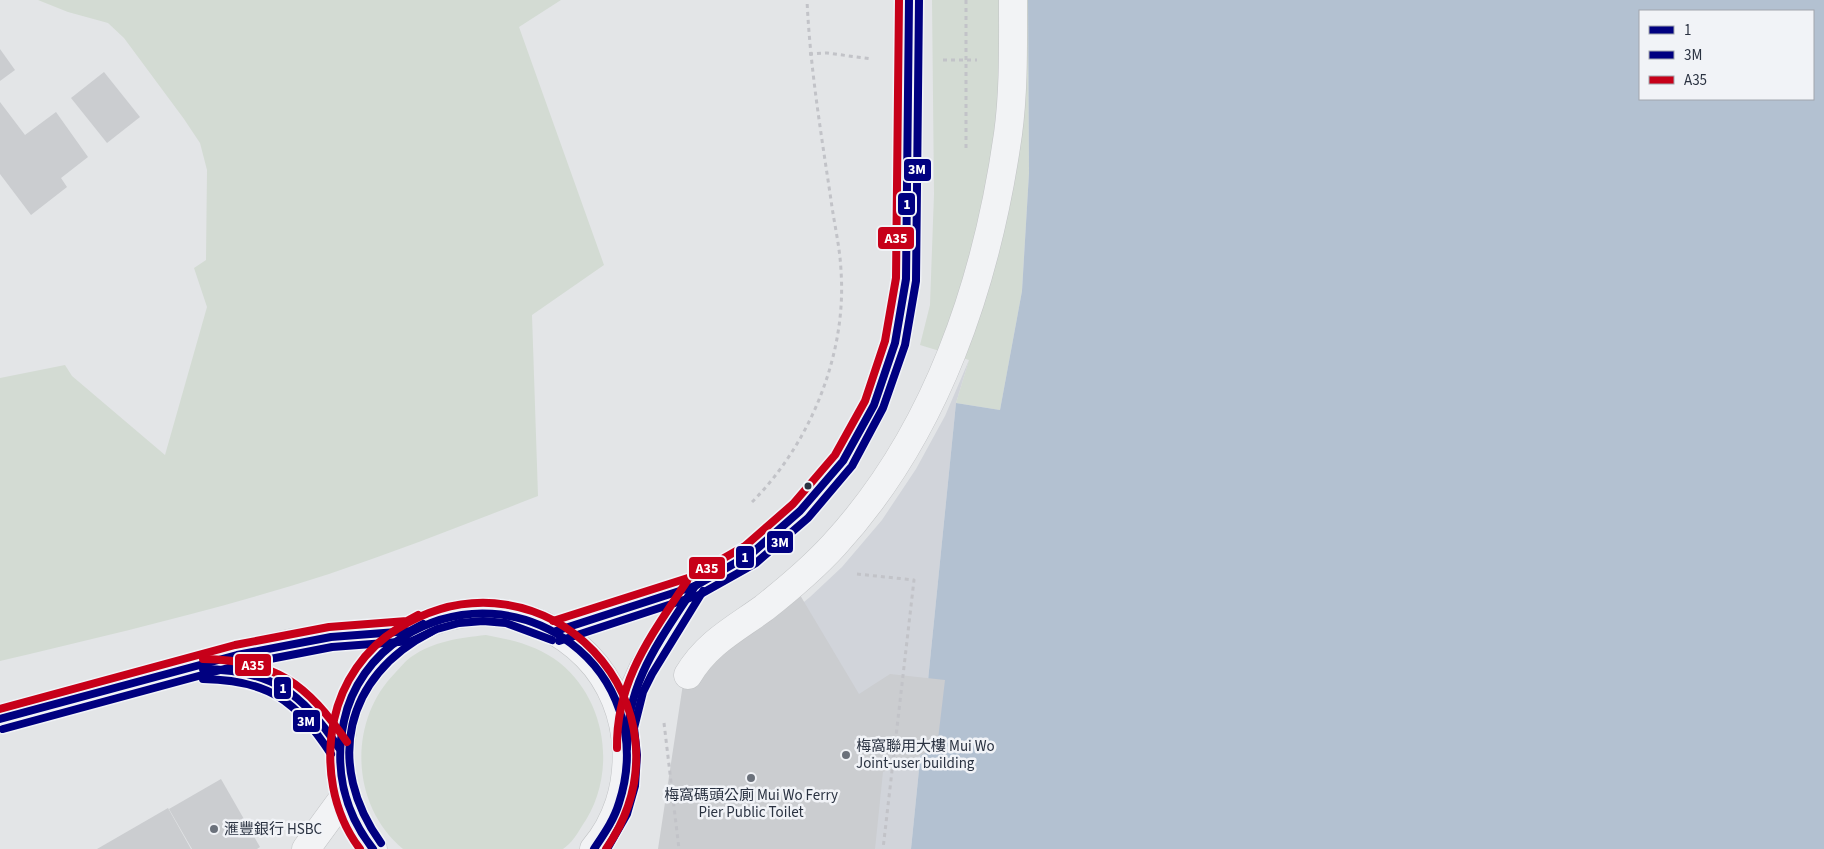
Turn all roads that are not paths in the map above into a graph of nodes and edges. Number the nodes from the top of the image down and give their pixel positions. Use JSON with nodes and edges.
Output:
{"nodes":[{"id":1,"x":909,"y":0,"type":"edge"},
{"id":2,"x":1013,"y":0,"type":"edge"},
{"id":3,"x":695,"y":586,"type":"junction"},
{"id":4,"x":410,"y":631,"type":"junction"},
{"id":5,"x":556,"y":631,"type":"junction"},
{"id":6,"x":182,"y":670,"type":"junction"},
{"id":7,"x":688,"y":675,"type":"dead end"},
{"id":8,"x":0,"y":719,"type":"edge"},
{"id":9,"x":624,"y":727,"type":"junction"},
{"id":10,"x":339,"y":748,"type":"junction"},
{"id":11,"x":625,"y":783,"type":"junction"},
{"id":12,"x":344,"y":797,"type":"junction"},
{"id":13,"x":306,"y":849,"type":"edge"},
{"id":14,"x":373,"y":849,"type":"edge"},
{"id":15,"x":594,"y":849,"type":"edge"},
{"id":16,"x":615,"y":849,"type":"edge"}],
"edges":[{"from":1,"to":3,"type":"street"},
{"from":2,"to":7,"type":"street"},
{"from":3,"to":5,"type":"street"},
{"from":3,"to":9,"type":"street"},
{"from":4,"to":5,"type":"street"},
{"from":4,"to":6,"type":"main road"},
{"from":4,"to":10,"type":"street"},
{"from":5,"to":9,"type":"street"},
{"from":6,"to":8,"type":"main road"},
{"from":6,"to":10,"type":"main road"},
{"from":9,"to":11,"type":"street"},
{"from":10,"to":12,"type":"street"},
{"from":11,"to":15,"type":"street"},
{"from":11,"to":16,"type":"street"},
{"from":12,"to":13,"type":"street"},
{"from":12,"to":14,"type":"street"}]}
